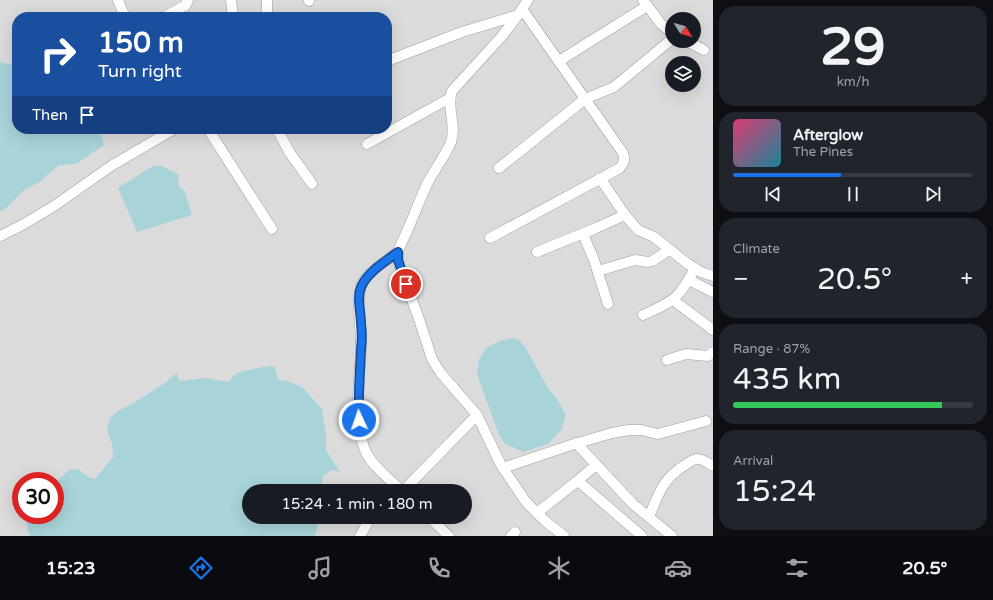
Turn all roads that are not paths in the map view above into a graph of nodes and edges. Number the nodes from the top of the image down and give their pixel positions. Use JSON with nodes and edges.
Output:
{"nodes":[{"id":1,"x":118,"y":0,"type":"edge"},
{"id":2,"x":188,"y":0,"type":"edge"},
{"id":3,"x":231,"y":0,"type":"edge"},
{"id":4,"x":267,"y":0,"type":"edge"},
{"id":5,"x":528,"y":0,"type":"edge"},
{"id":6,"x":645,"y":3,"type":"edge"},
{"id":7,"x":123,"y":12,"type":"edge"},
{"id":8,"x":177,"y":12,"type":"edge"},
{"id":9,"x":232,"y":12,"type":"edge"},
{"id":10,"x":267,"y":12,"type":"edge"},
{"id":11,"x":520,"y":12,"type":"junction"},
{"id":12,"x":665,"y":27,"type":"edge"},
{"id":13,"x":665,"y":45,"type":"edge"},
{"id":14,"x":700,"y":48,"type":"edge"},
{"id":15,"x":704,"y":50,"type":"dead end"},
{"id":16,"x":392,"y":59,"type":"edge"},
{"id":17,"x":559,"y":61,"type":"junction"},
{"id":18,"x":450,"y":98,"type":"junction"},
{"id":19,"x":585,"y":99,"type":"junction"},
{"id":20,"x":392,"y":130,"type":"edge"},
{"id":21,"x":165,"y":134,"type":"edge"},
{"id":22,"x":211,"y":134,"type":"edge"},
{"id":23,"x":280,"y":134,"type":"edge"},
{"id":24,"x":385,"y":134,"type":"edge"},
{"id":25,"x":367,"y":144,"type":"dead end"},
{"id":26,"x":499,"y":168,"type":"dead end"},
{"id":27,"x":600,"y":178,"type":"junction"},
{"id":28,"x":312,"y":184,"type":"dead end"},
{"id":29,"x":625,"y":215,"type":"junction"},
{"id":30,"x":272,"y":229,"type":"dead end"},
{"id":31,"x":583,"y":234,"type":"junction"},
{"id":32,"x":0,"y":236,"type":"edge"},
{"id":33,"x":490,"y":238,"type":"dead end"},
{"id":34,"x":669,"y":250,"type":"junction"},
{"id":35,"x":398,"y":252,"type":"junction"},
{"id":36,"x":537,"y":252,"type":"dead end"},
{"id":37,"x":695,"y":268,"type":"junction"},
{"id":38,"x":598,"y":271,"type":"junction"},
{"id":39,"x":713,"y":276,"type":"edge"},
{"id":40,"x":688,"y":280,"type":"junction"},
{"id":41,"x":713,"y":292,"type":"edge"},
{"id":42,"x":673,"y":300,"type":"junction"},
{"id":43,"x":608,"y":304,"type":"dead end"},
{"id":44,"x":643,"y":314,"type":"dead end"},
{"id":45,"x":713,"y":330,"type":"edge"},
{"id":46,"x":713,"y":352,"type":"edge"},
{"id":47,"x":667,"y":360,"type":"dead end"},
{"id":48,"x":477,"y":415,"type":"junction"},
{"id":49,"x":706,"y":421,"type":"dead end"},
{"id":50,"x":576,"y":443,"type":"junction"},
{"id":51,"x":596,"y":465,"type":"junction"},
{"id":52,"x":713,"y":466,"type":"edge"},
{"id":53,"x":503,"y":468,"type":"junction"},
{"id":54,"x":578,"y":481,"type":"junction"},
{"id":55,"x":393,"y":484,"type":"edge"},
{"id":56,"x":405,"y":484,"type":"edge"},
{"id":57,"x":536,"y":513,"type":"junction"},
{"id":58,"x":649,"y":517,"type":"junction"},
{"id":59,"x":367,"y":524,"type":"edge"},
{"id":60,"x":436,"y":524,"type":"edge"},
{"id":61,"x":360,"y":536,"type":"edge"},
{"id":62,"x":449,"y":536,"type":"edge"},
{"id":63,"x":564,"y":536,"type":"edge"},
{"id":64,"x":642,"y":536,"type":"edge"},
{"id":65,"x":672,"y":536,"type":"edge"}],
"edges":[{"from":1,"to":7,"type":"street"},
{"from":2,"to":8,"type":"street"},
{"from":3,"to":9,"type":"street"},
{"from":4,"to":10,"type":"street"},
{"from":5,"to":11,"type":"street"},
{"from":6,"to":12,"type":"street"},
{"from":6,"to":17,"type":"street"},
{"from":11,"to":16,"type":"street"},
{"from":11,"to":17,"type":"street"},
{"from":11,"to":18,"type":"street"},
{"from":13,"to":19,"type":"street"},
{"from":14,"to":15,"type":"street"},
{"from":17,"to":19,"type":"street"},
{"from":18,"to":20,"type":"street"},
{"from":18,"to":35,"type":"street"},
{"from":19,"to":26,"type":"street"},
{"from":19,"to":27,"type":"street"},
{"from":21,"to":32,"type":"street"},
{"from":22,"to":30,"type":"street"},
{"from":23,"to":28,"type":"street"},
{"from":24,"to":25,"type":"street"},
{"from":27,"to":29,"type":"street"},
{"from":27,"to":33,"type":"street"},
{"from":29,"to":31,"type":"street"},
{"from":29,"to":34,"type":"street"},
{"from":31,"to":36,"type":"street"},
{"from":31,"to":38,"type":"street"},
{"from":34,"to":37,"type":"street"},
{"from":34,"to":38,"type":"street"},
{"from":35,"to":48,"type":"street"},
{"from":35,"to":55,"type":"street"},
{"from":37,"to":39,"type":"street"},
{"from":37,"to":40,"type":"street"},
{"from":38,"to":43,"type":"street"},
{"from":40,"to":41,"type":"street"},
{"from":40,"to":42,"type":"street"},
{"from":42,"to":44,"type":"street"},
{"from":42,"to":45,"type":"street"},
{"from":46,"to":47,"type":"street"},
{"from":48,"to":53,"type":"street"},
{"from":48,"to":56,"type":"street"},
{"from":49,"to":50,"type":"street"},
{"from":50,"to":51,"type":"street"},
{"from":50,"to":53,"type":"street"},
{"from":51,"to":54,"type":"street"},
{"from":51,"to":58,"type":"street"},
{"from":52,"to":58,"type":"street"},
{"from":53,"to":57,"type":"street"},
{"from":54,"to":57,"type":"street"},
{"from":54,"to":64,"type":"street"},
{"from":57,"to":63,"type":"street"},
{"from":58,"to":65,"type":"street"},
{"from":59,"to":61,"type":"street"},
{"from":60,"to":62,"type":"street"}]}
